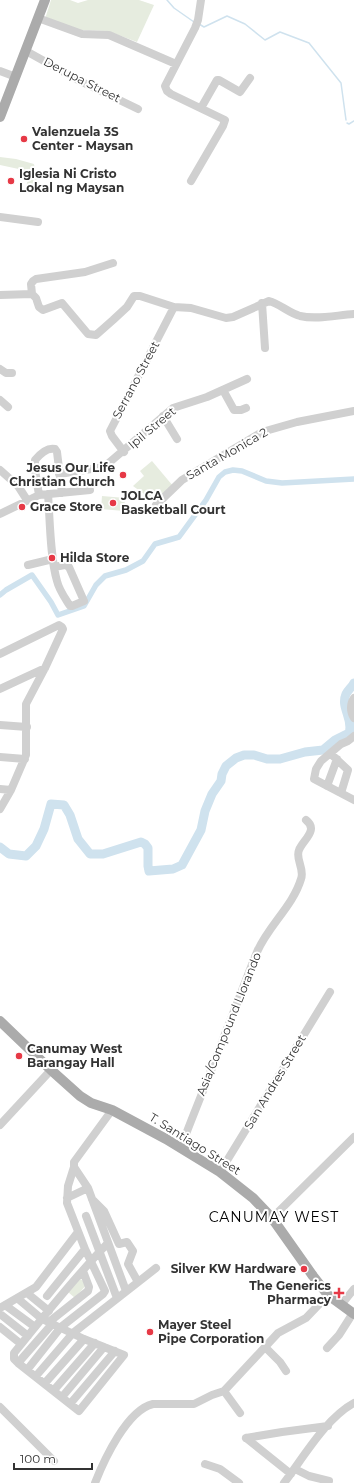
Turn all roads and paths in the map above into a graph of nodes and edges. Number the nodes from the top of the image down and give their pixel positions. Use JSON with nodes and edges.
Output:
{"nodes":[{"id":1,"x":45,"y":0,"type":"edge"},
{"id":2,"x":201,"y":0,"type":"edge"},
{"id":3,"x":38,"y":18,"type":"junction"},
{"id":4,"x":26,"y":51,"type":"junction"},
{"id":5,"x":176,"y":64,"type":"junction"},
{"id":6,"x":0,"y":71,"type":"edge"},
{"id":7,"x":16,"y":77,"type":"junction"},
{"id":8,"x":250,"y":78,"type":"dead end"},
{"id":9,"x":201,"y":108,"type":"junction"},
{"id":10,"x":138,"y":109,"type":"dead end"},
{"id":11,"x":0,"y":117,"type":"edge"},
{"id":12,"x":191,"y":181,"type":"dead end"},
{"id":13,"x":0,"y":217,"type":"edge"},
{"id":14,"x":38,"y":222,"type":"dead end"},
{"id":15,"x":113,"y":263,"type":"dead end"},
{"id":16,"x":32,"y":294,"type":"junction"},
{"id":17,"x":0,"y":295,"type":"edge"},
{"id":18,"x":262,"y":303,"type":"junction"},
{"id":19,"x":174,"y":307,"type":"junction"},
{"id":20,"x":354,"y":314,"type":"edge"},
{"id":21,"x":266,"y":348,"type":"dead end"},
{"id":22,"x":0,"y":369,"type":"edge"},
{"id":23,"x":12,"y":372,"type":"dead end"},
{"id":24,"x":246,"y":379,"type":"dead end"},
{"id":25,"x":223,"y":390,"type":"junction"},
{"id":26,"x":0,"y":400,"type":"edge"},
{"id":27,"x":8,"y":407,"type":"dead end"},
{"id":28,"x":246,"y":408,"type":"dead end"},
{"id":29,"x":354,"y":411,"type":"edge"},
{"id":30,"x":163,"y":416,"type":"junction"},
{"id":31,"x":177,"y":439,"type":"dead end"},
{"id":32,"x":124,"y":452,"type":"junction"},
{"id":33,"x":0,"y":470,"type":"edge"},
{"id":34,"x":59,"y":474,"type":"junction"},
{"id":35,"x":90,"y":490,"type":"dead end"},
{"id":36,"x":62,"y":493,"type":"junction"},
{"id":37,"x":48,"y":494,"type":"junction"},
{"id":38,"x":39,"y":495,"type":"junction"},
{"id":39,"x":27,"y":500,"type":"junction"},
{"id":40,"x":156,"y":505,"type":"dead end"},
{"id":41,"x":0,"y":514,"type":"edge"},
{"id":42,"x":54,"y":563,"type":"junction"},
{"id":43,"x":28,"y":565,"type":"dead end"},
{"id":44,"x":0,"y":654,"type":"edge"},
{"id":45,"x":45,"y":668,"type":"junction"},
{"id":46,"x":0,"y":689,"type":"edge"},
{"id":47,"x":354,"y":698,"type":"edge"},
{"id":48,"x":354,"y":718,"type":"edge"},
{"id":49,"x":0,"y":724,"type":"edge"},
{"id":50,"x":27,"y":727,"type":"junction"},
{"id":51,"x":354,"y":736,"type":"edge"},
{"id":52,"x":0,"y":757,"type":"edge"},
{"id":53,"x":334,"y":757,"type":"junction"},
{"id":54,"x":25,"y":759,"type":"junction"},
{"id":55,"x":327,"y":786,"type":"junction"},
{"id":56,"x":0,"y":789,"type":"edge"},
{"id":57,"x":11,"y":790,"type":"junction"},
{"id":58,"x":341,"y":793,"type":"junction"},
{"id":59,"x":354,"y":800,"type":"edge"},
{"id":60,"x":0,"y":809,"type":"edge"},
{"id":61,"x":306,"y":820,"type":"dead end"},
{"id":62,"x":330,"y":992,"type":"dead end"},
{"id":63,"x":0,"y":1021,"type":"edge"},
{"id":64,"x":51,"y":1070,"type":"junction"},
{"id":65,"x":112,"y":1110,"type":"junction"},
{"id":66,"x":0,"y":1125,"type":"edge"},
{"id":67,"x":354,"y":1137,"type":"edge"},
{"id":68,"x":181,"y":1148,"type":"junction"},
{"id":69,"x":74,"y":1168,"type":"junction"},
{"id":70,"x":220,"y":1172,"type":"junction"},
{"id":71,"x":88,"y":1188,"type":"junction"},
{"id":72,"x":67,"y":1198,"type":"junction"},
{"id":73,"x":91,"y":1199,"type":"junction"},
{"id":74,"x":86,"y":1216,"type":"dead end"},
{"id":75,"x":272,"y":1218,"type":"junction"},
{"id":76,"x":78,"y":1232,"type":"junction"},
{"id":77,"x":107,"y":1244,"type":"junction"},
{"id":78,"x":85,"y":1249,"type":"junction"},
{"id":79,"x":99,"y":1252,"type":"junction"},
{"id":80,"x":91,"y":1261,"type":"junction"},
{"id":81,"x":156,"y":1268,"type":"dead end"},
{"id":82,"x":82,"y":1271,"type":"junction"},
{"id":83,"x":138,"y":1282,"type":"junction"},
{"id":84,"x":36,"y":1287,"type":"junction"},
{"id":85,"x":354,"y":1289,"type":"edge"},
{"id":86,"x":126,"y":1291,"type":"junction"},
{"id":87,"x":27,"y":1293,"type":"junction"},
{"id":88,"x":328,"y":1295,"type":"junction"},
{"id":89,"x":47,"y":1296,"type":"junction"},
{"id":90,"x":17,"y":1298,"type":"junction"},
{"id":91,"x":117,"y":1298,"type":"junction"},
{"id":92,"x":55,"y":1303,"type":"junction"},
{"id":93,"x":341,"y":1305,"type":"junction"},
{"id":94,"x":3,"y":1306,"type":"edge"},
{"id":95,"x":49,"y":1311,"type":"junction"},
{"id":96,"x":354,"y":1313,"type":"edge"},
{"id":97,"x":0,"y":1314,"type":"edge"},
{"id":98,"x":48,"y":1321,"type":"junction"},
{"id":99,"x":0,"y":1327,"type":"edge"},
{"id":100,"x":35,"y":1327,"type":"junction"},
{"id":101,"x":61,"y":1327,"type":"junction"},
{"id":102,"x":72,"y":1333,"type":"junction"},
{"id":103,"x":28,"y":1336,"type":"junction"},
{"id":104,"x":84,"y":1339,"type":"junction"},
{"id":105,"x":95,"y":1343,"type":"junction"},
{"id":106,"x":21,"y":1344,"type":"junction"},
{"id":107,"x":104,"y":1347,"type":"junction"},
{"id":108,"x":265,"y":1347,"type":"junction"},
{"id":109,"x":327,"y":1348,"type":"dead end"},
{"id":110,"x":18,"y":1363,"type":"junction"},
{"id":111,"x":27,"y":1370,"type":"junction"},
{"id":112,"x":286,"y":1371,"type":"dead end"},
{"id":113,"x":36,"y":1376,"type":"junction"},
{"id":114,"x":45,"y":1383,"type":"junction"},
{"id":115,"x":54,"y":1390,"type":"junction"},
{"id":116,"x":224,"y":1392,"type":"junction"},
{"id":117,"x":62,"y":1397,"type":"junction"},
{"id":118,"x":354,"y":1403,"type":"edge"},
{"id":119,"x":0,"y":1407,"type":"edge"},
{"id":120,"x":240,"y":1414,"type":"dead end"},
{"id":121,"x":328,"y":1426,"type":"junction"},
{"id":122,"x":54,"y":1461,"type":"dead end"},
{"id":123,"x":205,"y":1464,"type":"dead end"},
{"id":124,"x":293,"y":1471,"type":"junction"},
{"id":125,"x":330,"y":1480,"type":"dead end"},
{"id":126,"x":95,"y":1483,"type":"edge"},
{"id":127,"x":240,"y":1483,"type":"edge"},
{"id":128,"x":284,"y":1483,"type":"edge"}],
"edges":[{"from":1,"to":3,"type":"main road"},
{"from":2,"to":5,"type":"street"},
{"from":3,"to":4,"type":"main road"},
{"from":3,"to":5,"type":"street"},
{"from":4,"to":7,"type":"main road"},
{"from":4,"to":10,"type":"street","name":"Derupa Street"},
{"from":5,"to":9,"type":"street"},
{"from":6,"to":7,"type":"street"},
{"from":7,"to":11,"type":"main road"},
{"from":8,"to":9,"type":"street"},
{"from":9,"to":12,"type":"street"},
{"from":13,"to":14,"type":"street"},
{"from":15,"to":16,"type":"street"},
{"from":16,"to":17,"type":"street"},
{"from":16,"to":19,"type":"street"},
{"from":18,"to":19,"type":"street"},
{"from":18,"to":20,"type":"street"},
{"from":18,"to":21,"type":"street"},
{"from":19,"to":32,"type":"street","name":"Serrano Street"},
{"from":22,"to":23,"type":"street"},
{"from":24,"to":25,"type":"street","name":"Ipil Street"},
{"from":25,"to":28,"type":"street"},
{"from":25,"to":30,"type":"street","name":"Ipil Street"},
{"from":26,"to":27,"type":"street"},
{"from":29,"to":40,"type":"street","name":"Santa Monica 2"},
{"from":30,"to":31,"type":"street"},
{"from":30,"to":32,"type":"street","name":"Ipil Street"},
{"from":32,"to":34,"type":"street","name":"Ipil Street"},
{"from":33,"to":39,"type":"street"},
{"from":34,"to":36,"type":"street"},
{"from":34,"to":38,"type":"street"},
{"from":35,"to":36,"type":"street"},
{"from":36,"to":37,"type":"street"},
{"from":37,"to":38,"type":"street"},
{"from":37,"to":42,"type":"street"},
{"from":38,"to":39,"type":"street"},
{"from":39,"to":41,"type":"street"},
{"from":42,"to":42,"type":"street"},
{"from":42,"to":43,"type":"street"},
{"from":44,"to":45,"type":"street"},
{"from":45,"to":46,"type":"street"},
{"from":45,"to":50,"type":"street"},
{"from":47,"to":48,"type":"street"},
{"from":49,"to":50,"type":"street"},
{"from":50,"to":54,"type":"street"},
{"from":51,"to":53,"type":"street"},
{"from":52,"to":54,"type":"street"},
{"from":53,"to":55,"type":"street"},
{"from":53,"to":55,"type":"street"},
{"from":53,"to":58,"type":"street"},
{"from":54,"to":57,"type":"street"},
{"from":55,"to":58,"type":"street"},
{"from":56,"to":57,"type":"street"},
{"from":57,"to":60,"type":"street"},
{"from":58,"to":59,"type":"street"},
{"from":61,"to":68,"type":"street","name":"Asia/Compound Llorando"},
{"from":62,"to":70,"type":"street","name":"San Andres Street"},
{"from":63,"to":64,"type":"main road","name":"T. Santiago Street"},
{"from":64,"to":65,"type":"main road","name":"T. Santiago Street"},
{"from":64,"to":66,"type":"street"},
{"from":65,"to":68,"type":"main road","name":"T. Santiago Street"},
{"from":65,"to":69,"type":"street"},
{"from":67,"to":75,"type":"street"},
{"from":68,"to":70,"type":"main road","name":"T. Santiago Street"},
{"from":69,"to":71,"type":"street"},
{"from":69,"to":72,"type":"street"},
{"from":70,"to":75,"type":"main road","name":"T. Santiago Street"},
{"from":71,"to":72,"type":"street"},
{"from":71,"to":73,"type":"street"},
{"from":72,"to":76,"type":"street"},
{"from":73,"to":77,"type":"street"},
{"from":73,"to":83,"type":"street"},
{"from":74,"to":79,"type":"street"},
{"from":75,"to":88,"type":"main road","name":"T. Santiago Street"},
{"from":76,"to":78,"type":"street"},
{"from":76,"to":84,"type":"street"},
{"from":77,"to":79,"type":"street"},
{"from":77,"to":86,"type":"street"},
{"from":78,"to":80,"type":"street"},
{"from":78,"to":89,"type":"street"},
{"from":79,"to":80,"type":"street"},
{"from":79,"to":91,"type":"street"},
{"from":80,"to":82,"type":"street"},
{"from":80,"to":101,"type":"street"},
{"from":81,"to":83,"type":"street"},
{"from":82,"to":92,"type":"street"},
{"from":82,"to":98,"type":"street"},
{"from":83,"to":86,"type":"street"},
{"from":84,"to":87,"type":"street"},
{"from":84,"to":89,"type":"street"},
{"from":85,"to":93,"type":"street"},
{"from":86,"to":91,"type":"street"},
{"from":87,"to":90,"type":"street"},
{"from":87,"to":95,"type":"street"},
{"from":88,"to":93,"type":"main road","name":"T. Santiago Street"},
{"from":88,"to":108,"type":"street"},
{"from":89,"to":92,"type":"street"},
{"from":90,"to":94,"type":"street"},
{"from":90,"to":98,"type":"street"},
{"from":91,"to":102,"type":"street"},
{"from":92,"to":95,"type":"street"},
{"from":93,"to":96,"type":"main road","name":"T. Santiago Street"},
{"from":94,"to":100,"type":"street"},
{"from":95,"to":98,"type":"street"},
{"from":96,"to":109,"type":"street"},
{"from":97,"to":103,"type":"street"},
{"from":98,"to":100,"type":"street"},
{"from":98,"to":101,"type":"street"},
{"from":98,"to":110,"type":"street"},
{"from":99,"to":106,"type":"street"},
{"from":100,"to":103,"type":"street"},
{"from":101,"to":102,"type":"street"},
{"from":101,"to":111,"type":"street"},
{"from":102,"to":104,"type":"street"},
{"from":102,"to":113,"type":"street"},
{"from":103,"to":106,"type":"street"},
{"from":104,"to":105,"type":"street"},
{"from":104,"to":114,"type":"street"},
{"from":105,"to":107,"type":"street"},
{"from":105,"to":115,"type":"street"},
{"from":106,"to":110,"type":"street"},
{"from":107,"to":117,"type":"street"},
{"from":107,"to":117,"type":"street"},
{"from":108,"to":112,"type":"street"},
{"from":108,"to":116,"type":"street"},
{"from":110,"to":111,"type":"street"},
{"from":111,"to":113,"type":"street"},
{"from":113,"to":114,"type":"street"},
{"from":114,"to":115,"type":"street"},
{"from":115,"to":117,"type":"street"},
{"from":116,"to":120,"type":"street"},
{"from":116,"to":126,"type":"street"},
{"from":118,"to":121,"type":"street"},
{"from":119,"to":122,"type":"street"},
{"from":121,"to":124,"type":"street"},
{"from":121,"to":124,"type":"street"},
{"from":123,"to":127,"type":"street"},
{"from":124,"to":125,"type":"street"},
{"from":124,"to":128,"type":"street"}]}
